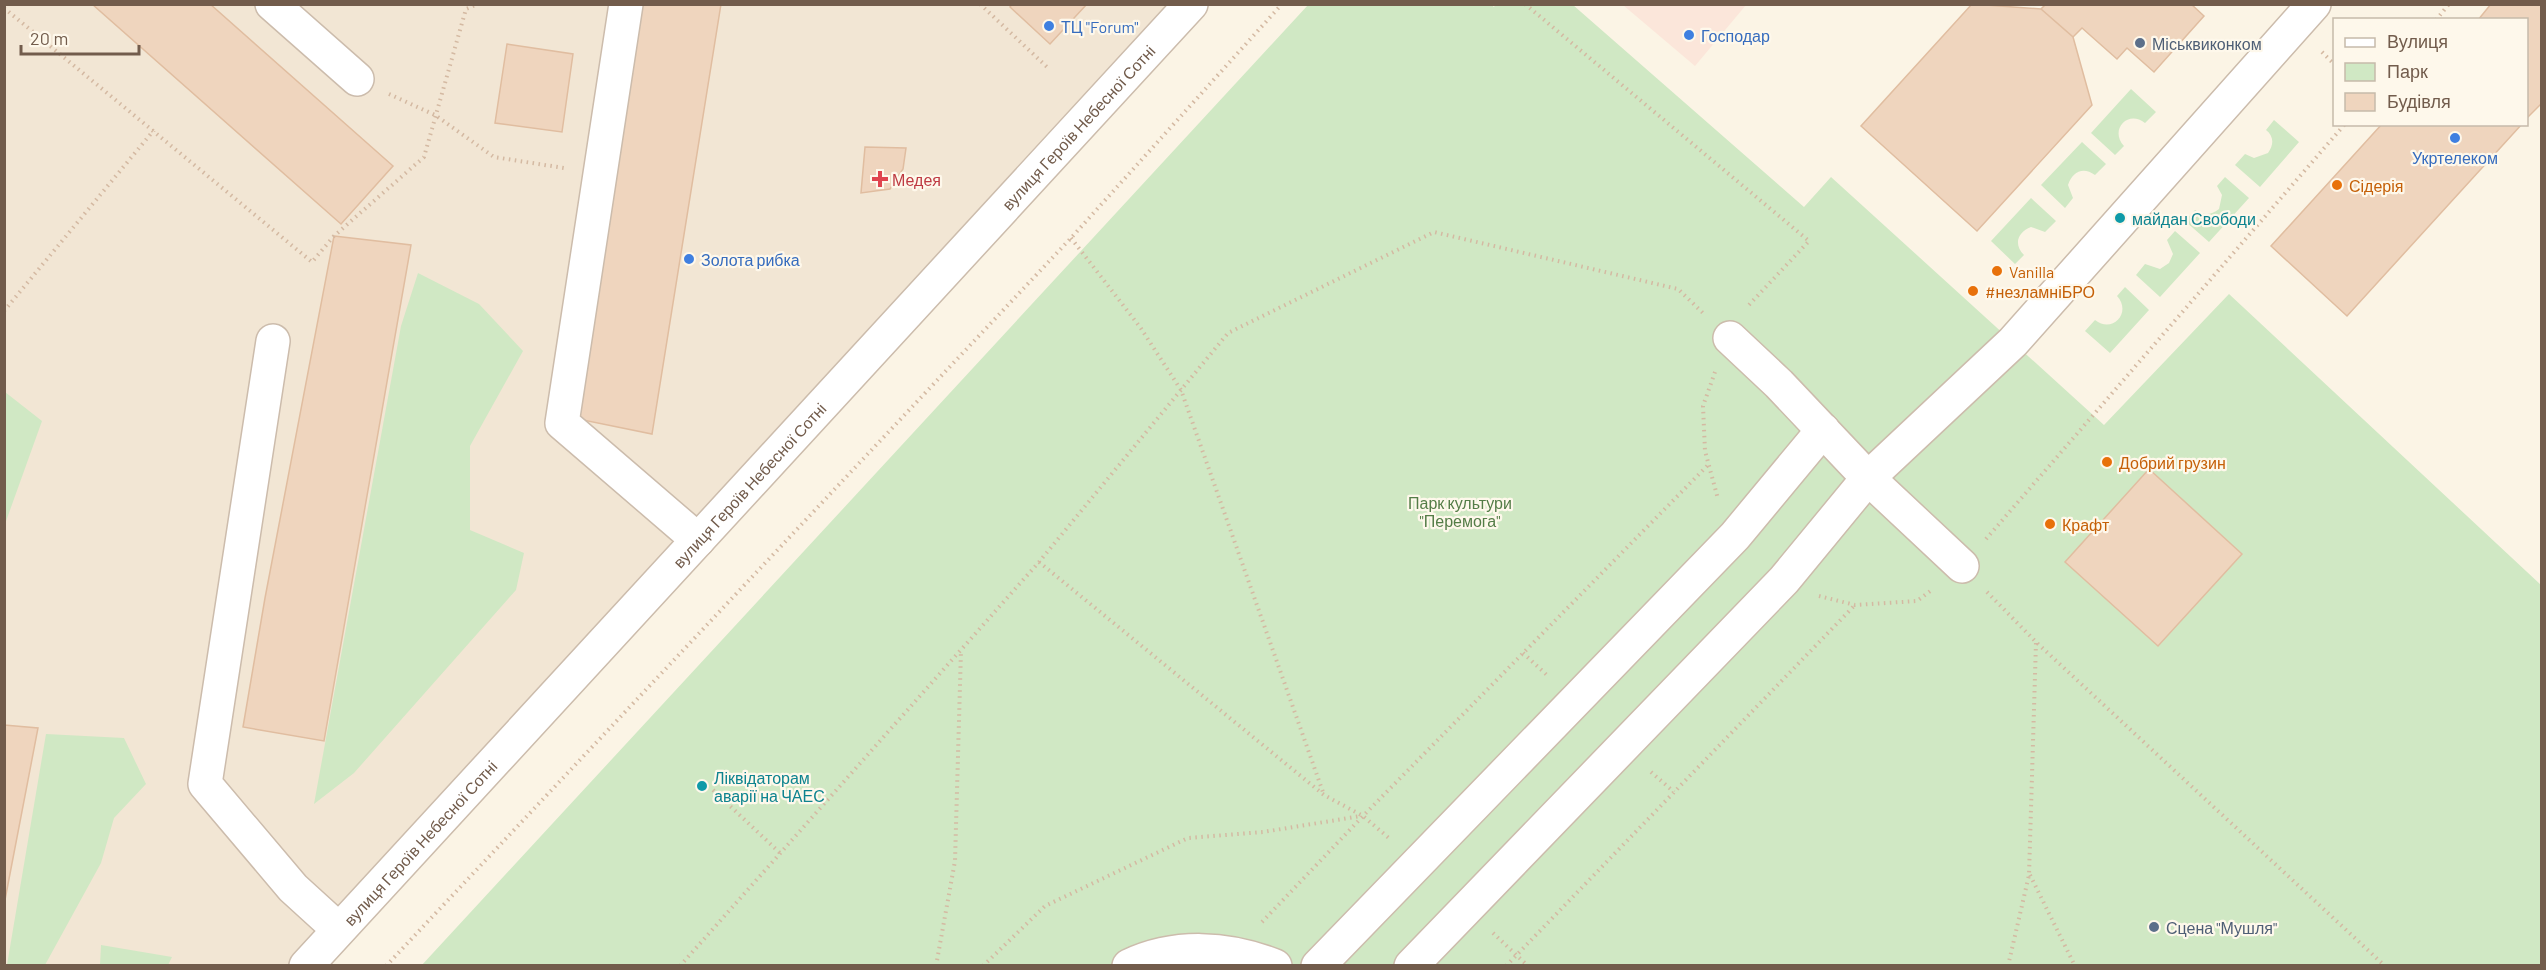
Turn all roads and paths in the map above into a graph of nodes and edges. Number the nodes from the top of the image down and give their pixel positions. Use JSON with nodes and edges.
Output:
{"nodes":[{"id":1,"x":272,"y":4,"type":"edge"},
{"id":2,"x":478,"y":4,"type":"edge"},
{"id":3,"x":626,"y":4,"type":"edge"},
{"id":4,"x":980,"y":4,"type":"edge"},
{"id":5,"x":1191,"y":4,"type":"edge"},
{"id":6,"x":1282,"y":4,"type":"edge"},
{"id":7,"x":1525,"y":4,"type":"edge"},
{"id":8,"x":2314,"y":4,"type":"edge"},
{"id":9,"x":2449,"y":4,"type":"edge"},
{"id":10,"x":4,"y":8,"type":"edge"},
{"id":11,"x":2438,"y":18,"type":"edge"},
{"id":12,"x":1047,"y":67,"type":"dead end"},
{"id":13,"x":357,"y":79,"type":"joint"},
{"id":14,"x":435,"y":115,"type":"junction"},
{"id":15,"x":2343,"y":126,"type":"edge"},
{"id":16,"x":154,"y":130,"type":"junction"},
{"id":17,"x":600,"y":173,"type":"junction"},
{"id":18,"x":1071,"y":238,"type":"junction"},
{"id":19,"x":4,"y":311,"type":"edge"},
{"id":20,"x":1730,"y":338,"type":"junction"},
{"id":21,"x":273,"y":341,"type":"dead end"},
{"id":22,"x":1181,"y":390,"type":"junction"},
{"id":23,"x":1823,"y":430,"type":"junction"},
{"id":24,"x":1709,"y":464,"type":"dead end"},
{"id":25,"x":1868,"y":478,"type":"junction"},
{"id":26,"x":698,"y":540,"type":"junction"},
{"id":27,"x":1039,"y":562,"type":"junction"},
{"id":28,"x":1962,"y":566,"type":"junction"},
{"id":29,"x":1855,"y":605,"type":"dead end"},
{"id":30,"x":2036,"y":642,"type":"junction"},
{"id":31,"x":961,"y":650,"type":"junction"},
{"id":32,"x":713,"y":790,"type":"dead end"},
{"id":33,"x":1324,"y":795,"type":"junction"},
{"id":34,"x":1363,"y":816,"type":"junction"},
{"id":35,"x":780,"y":853,"type":"junction"},
{"id":36,"x":1417,"y":862,"type":"junction"},
{"id":37,"x":2029,"y":875,"type":"junction"},
{"id":38,"x":1465,"y":908,"type":"junction"},
{"id":39,"x":338,"y":929,"type":"junction"},
{"id":40,"x":1233,"y":953,"type":"junction"},
{"id":41,"x":1517,"y":955,"type":"junction"},
{"id":42,"x":306,"y":966,"type":"edge"},
{"id":43,"x":386,"y":966,"type":"edge"},
{"id":44,"x":680,"y":966,"type":"edge"},
{"id":45,"x":936,"y":966,"type":"edge"},
{"id":46,"x":983,"y":966,"type":"edge"},
{"id":47,"x":1129,"y":966,"type":"edge"},
{"id":48,"x":1275,"y":966,"type":"edge"},
{"id":49,"x":1318,"y":966,"type":"edge"},
{"id":50,"x":1411,"y":966,"type":"edge"},
{"id":51,"x":1506,"y":966,"type":"edge"},
{"id":52,"x":1528,"y":966,"type":"edge"},
{"id":53,"x":2007,"y":966,"type":"edge"},
{"id":54,"x":2076,"y":966,"type":"edge"},
{"id":55,"x":2385,"y":966,"type":"edge"}],
"edges":[{"from":1,"to":13,"type":"street"},
{"from":2,"to":14,"type":"path"},
{"from":3,"to":17,"type":"street"},
{"from":4,"to":12,"type":"path"},
{"from":5,"to":26,"type":"street","name":"вулиця Героїв Небесної Сотні"},
{"from":6,"to":18,"type":"path"},
{"from":7,"to":20,"type":"path"},
{"from":8,"to":25,"type":"street"},
{"from":9,"to":11,"type":"path"},
{"from":10,"to":16,"type":"path"},
{"from":13,"to":14,"type":"path"},
{"from":14,"to":16,"type":"path"},
{"from":14,"to":17,"type":"path"},
{"from":15,"to":28,"type":"path"},
{"from":16,"to":19,"type":"path"},
{"from":17,"to":26,"type":"street"},
{"from":18,"to":22,"type":"path"},
{"from":18,"to":43,"type":"path"},
{"from":20,"to":22,"type":"path"},
{"from":20,"to":23,"type":"street"},
{"from":21,"to":39,"type":"street"},
{"from":22,"to":27,"type":"path"},
{"from":22,"to":33,"type":"path"},
{"from":23,"to":25,"type":"street"},
{"from":23,"to":36,"type":"street"},
{"from":24,"to":34,"type":"path"},
{"from":25,"to":28,"type":"street"},
{"from":25,"to":38,"type":"street"},
{"from":26,"to":39,"type":"street","name":"вулиця Героїв Небесної Сотні"},
{"from":27,"to":31,"type":"path"},
{"from":27,"to":33,"type":"path"},
{"from":28,"to":30,"type":"path"},
{"from":29,"to":41,"type":"path"},
{"from":30,"to":37,"type":"path"},
{"from":30,"to":55,"type":"path"},
{"from":31,"to":35,"type":"path"},
{"from":31,"to":45,"type":"path"},
{"from":32,"to":35,"type":"path"},
{"from":33,"to":34,"type":"path"},
{"from":34,"to":36,"type":"path"},
{"from":34,"to":40,"type":"path"},
{"from":34,"to":46,"type":"path"},
{"from":35,"to":44,"type":"path"},
{"from":36,"to":49,"type":"street"},
{"from":37,"to":53,"type":"path"},
{"from":37,"to":54,"type":"path"},
{"from":38,"to":41,"type":"path"},
{"from":38,"to":50,"type":"street"},
{"from":39,"to":42,"type":"street","name":"вулиця Героїв Небесної Сотні"},
{"from":40,"to":47,"type":"street"},
{"from":40,"to":48,"type":"street"},
{"from":41,"to":51,"type":"path"},
{"from":41,"to":52,"type":"path"}]}
